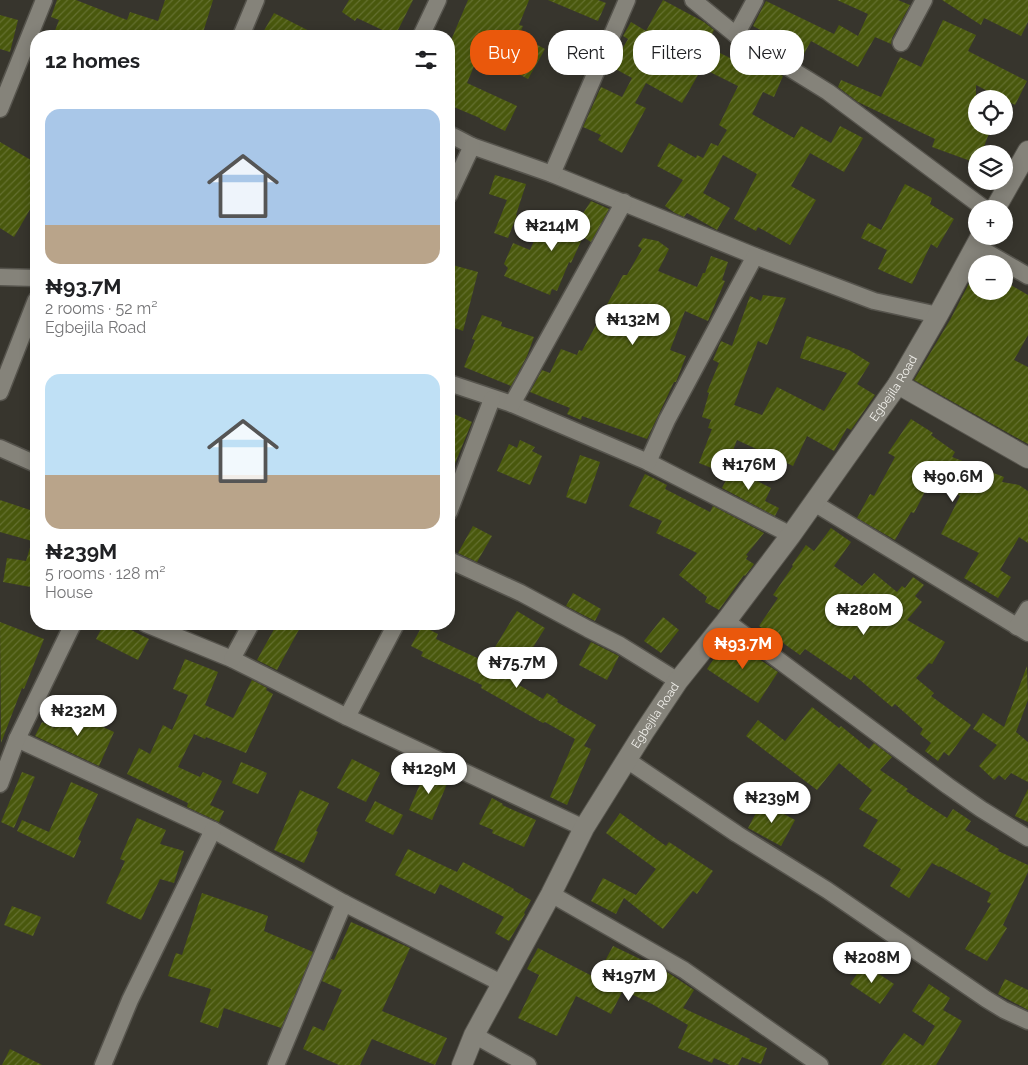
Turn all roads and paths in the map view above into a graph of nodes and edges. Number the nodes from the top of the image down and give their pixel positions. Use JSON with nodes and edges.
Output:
{"nodes":[{"id":1,"x":44,"y":0,"type":"edge"},
{"id":2,"x":256,"y":0,"type":"edge"},
{"id":3,"x":438,"y":0,"type":"edge"},
{"id":4,"x":627,"y":0,"type":"edge"},
{"id":5,"x":693,"y":0,"type":"edge"},
{"id":6,"x":755,"y":0,"type":"edge"},
{"id":7,"x":924,"y":0,"type":"edge"},
{"id":8,"x":32,"y":30,"type":"edge"},
{"id":9,"x":244,"y":30,"type":"edge"},
{"id":10,"x":424,"y":30,"type":"edge"},
{"id":11,"x":730,"y":30,"type":"edge"},
{"id":12,"x":739,"y":30,"type":"edge"},
{"id":13,"x":30,"y":35,"type":"edge"},
{"id":14,"x":900,"y":43,"type":"dead end"},
{"id":15,"x":801,"y":75,"type":"edge"},
{"id":16,"x":0,"y":109,"type":"edge"},
{"id":17,"x":455,"y":137,"type":"edge"},
{"id":18,"x":472,"y":146,"type":"junction"},
{"id":19,"x":455,"y":148,"type":"edge"},
{"id":20,"x":1028,"y":151,"type":"edge"},
{"id":21,"x":552,"y":174,"type":"junction"},
{"id":22,"x":455,"y":182,"type":"edge"},
{"id":23,"x":973,"y":200,"type":"edge"},
{"id":24,"x":1000,"y":200,"type":"edge"},
{"id":25,"x":624,"y":202,"type":"junction"},
{"id":26,"x":976,"y":245,"type":"edge"},
{"id":27,"x":984,"y":245,"type":"edge"},
{"id":28,"x":755,"y":256,"type":"junction"},
{"id":29,"x":1028,"y":276,"type":"edge"},
{"id":30,"x":0,"y":278,"type":"edge"},
{"id":31,"x":30,"y":278,"type":"edge"},
{"id":32,"x":30,"y":315,"type":"edge"},
{"id":33,"x":938,"y":315,"type":"junction"},
{"id":34,"x":898,"y":384,"type":"junction"},
{"id":35,"x":455,"y":386,"type":"edge"},
{"id":36,"x":0,"y":392,"type":"edge"},
{"id":37,"x":492,"y":399,"type":"junction"},
{"id":38,"x":512,"y":404,"type":"junction"},
{"id":39,"x":0,"y":448,"type":"edge"},
{"id":40,"x":1028,"y":458,"type":"edge"},
{"id":41,"x":30,"y":461,"type":"edge"},
{"id":42,"x":648,"y":462,"type":"junction"},
{"id":43,"x":455,"y":496,"type":"edge"},
{"id":44,"x":814,"y":503,"type":"junction"},
{"id":45,"x":791,"y":535,"type":"junction"},
{"id":46,"x":455,"y":563,"type":"edge"},
{"id":47,"x":1028,"y":609,"type":"edge"},
{"id":48,"x":726,"y":622,"type":"junction"},
{"id":49,"x":71,"y":630,"type":"edge"},
{"id":50,"x":161,"y":630,"type":"edge"},
{"id":51,"x":248,"y":630,"type":"edge"},
{"id":52,"x":393,"y":630,"type":"edge"},
{"id":53,"x":1023,"y":630,"type":"edge"},
{"id":54,"x":232,"y":659,"type":"junction"},
{"id":55,"x":678,"y":681,"type":"junction"},
{"id":56,"x":347,"y":717,"type":"junction"},
{"id":57,"x":17,"y":739,"type":"junction"},
{"id":58,"x":627,"y":760,"type":"junction"},
{"id":59,"x":0,"y":784,"type":"edge"},
{"id":60,"x":584,"y":828,"type":"junction"},
{"id":61,"x":213,"y":830,"type":"junction"},
{"id":62,"x":1028,"y":838,"type":"edge"},
{"id":63,"x":550,"y":894,"type":"junction"},
{"id":64,"x":344,"y":903,"type":"junction"},
{"id":65,"x":501,"y":983,"type":"junction"},
{"id":66,"x":1028,"y":1021,"type":"edge"},
{"id":67,"x":474,"y":1036,"type":"junction"},
{"id":68,"x":103,"y":1065,"type":"edge"},
{"id":69,"x":276,"y":1065,"type":"edge"},
{"id":70,"x":462,"y":1065,"type":"edge"},
{"id":71,"x":528,"y":1065,"type":"edge"},
{"id":72,"x":820,"y":1065,"type":"edge"}],
"edges":[{"from":1,"to":8,"type":"street"},
{"from":2,"to":9,"type":"street"},
{"from":3,"to":10,"type":"street"},
{"from":4,"to":21,"type":"street"},
{"from":5,"to":11,"type":"street"},
{"from":6,"to":12,"type":"street"},
{"from":7,"to":14,"type":"street"},
{"from":13,"to":16,"type":"street"},
{"from":15,"to":23,"type":"street"},
{"from":17,"to":18,"type":"street"},
{"from":18,"to":19,"type":"street"},
{"from":18,"to":21,"type":"street"},
{"from":18,"to":22,"type":"street"},
{"from":20,"to":24,"type":"street"},
{"from":21,"to":25,"type":"street"},
{"from":25,"to":28,"type":"street"},
{"from":25,"to":38,"type":"street"},
{"from":26,"to":33,"type":"street","name":"Egbejila Road"},
{"from":27,"to":29,"type":"street"},
{"from":28,"to":33,"type":"street"},
{"from":28,"to":42,"type":"street"},
{"from":30,"to":31,"type":"street"},
{"from":32,"to":36,"type":"street"},
{"from":33,"to":34,"type":"street","name":"Egbejila Road"},
{"from":34,"to":40,"type":"street"},
{"from":34,"to":44,"type":"street","name":"Egbejila Road"},
{"from":35,"to":37,"type":"street"},
{"from":37,"to":38,"type":"street"},
{"from":37,"to":43,"type":"street"},
{"from":38,"to":42,"type":"street"},
{"from":39,"to":41,"type":"street"},
{"from":42,"to":45,"type":"street"},
{"from":44,"to":45,"type":"street","name":"Egbejila Road"},
{"from":44,"to":53,"type":"street"},
{"from":45,"to":48,"type":"street","name":"Egbejila Road"},
{"from":46,"to":55,"type":"street"},
{"from":47,"to":53,"type":"street"},
{"from":48,"to":55,"type":"street","name":"Egbejila Road"},
{"from":48,"to":62,"type":"street"},
{"from":49,"to":57,"type":"street"},
{"from":50,"to":54,"type":"street"},
{"from":51,"to":54,"type":"street"},
{"from":52,"to":56,"type":"street"},
{"from":54,"to":56,"type":"street"},
{"from":55,"to":58,"type":"street","name":"Egbejila Road"},
{"from":56,"to":60,"type":"street"},
{"from":57,"to":59,"type":"street"},
{"from":57,"to":61,"type":"street"},
{"from":58,"to":60,"type":"street","name":"Egbejila Road"},
{"from":58,"to":66,"type":"street"},
{"from":60,"to":63,"type":"street","name":"Egbejila Road"},
{"from":61,"to":64,"type":"street"},
{"from":61,"to":68,"type":"street"},
{"from":63,"to":65,"type":"street","name":"Egbejila Road"},
{"from":63,"to":72,"type":"street"},
{"from":64,"to":65,"type":"street"},
{"from":64,"to":69,"type":"street"},
{"from":65,"to":67,"type":"street","name":"Egbejila Road"},
{"from":67,"to":70,"type":"street","name":"Egbejila Road"},
{"from":67,"to":71,"type":"street"}]}
